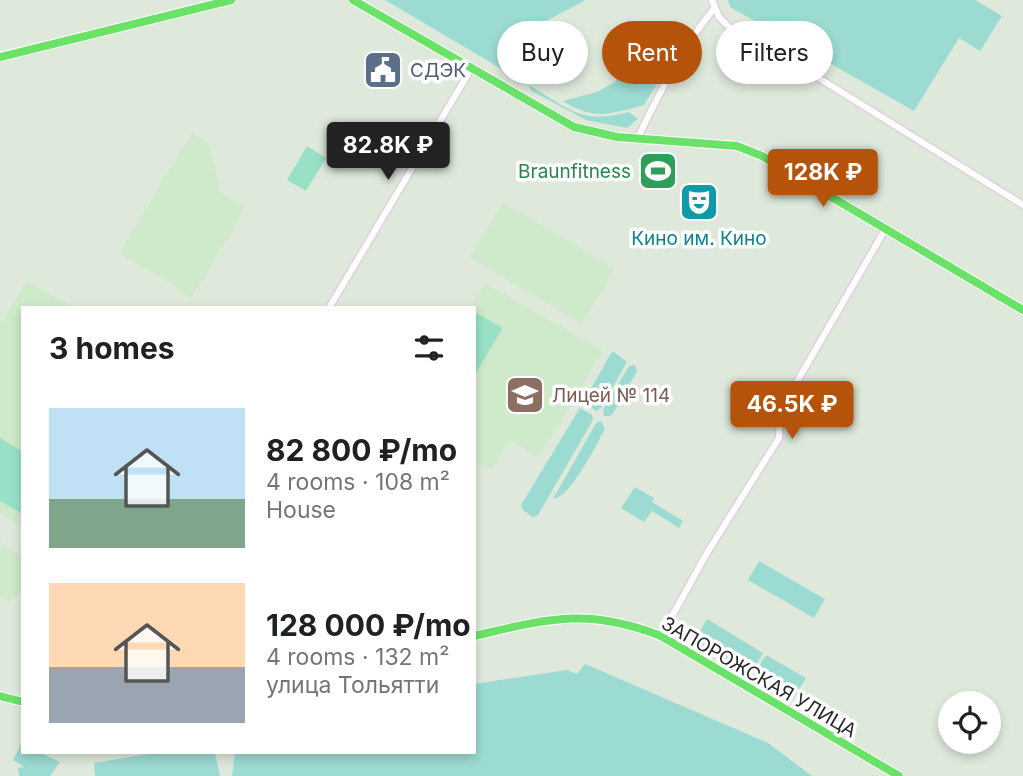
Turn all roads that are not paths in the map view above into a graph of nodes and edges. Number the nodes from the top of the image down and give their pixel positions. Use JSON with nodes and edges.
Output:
{"nodes":[{"id":1,"x":230,"y":0,"type":"edge"},
{"id":2,"x":353,"y":0,"type":"edge"},
{"id":3,"x":712,"y":0,"type":"edge"},
{"id":4,"x":715,"y":9,"type":"junction"},
{"id":5,"x":0,"y":57,"type":"edge"},
{"id":6,"x":471,"y":69,"type":"junction"},
{"id":7,"x":637,"y":139,"type":"junction"},
{"id":8,"x":1023,"y":205,"type":"edge"},
{"id":9,"x":886,"y":228,"type":"junction"},
{"id":10,"x":330,"y":306,"type":"edge"},
{"id":11,"x":1023,"y":310,"type":"edge"},
{"id":12,"x":476,"y":636,"type":"edge"},
{"id":13,"x":661,"y":636,"type":"junction"},
{"id":14,"x":0,"y":696,"type":"edge"},
{"id":15,"x":21,"y":701,"type":"edge"},
{"id":16,"x":899,"y":776,"type":"edge"}],
"edges":[{"from":1,"to":5,"type":"main road"},
{"from":2,"to":6,"type":"main road"},
{"from":3,"to":4,"type":"street"},
{"from":4,"to":7,"type":"street"},
{"from":4,"to":8,"type":"street"},
{"from":6,"to":7,"type":"main road"},
{"from":6,"to":10,"type":"street"},
{"from":7,"to":9,"type":"main road"},
{"from":9,"to":11,"type":"main road"},
{"from":9,"to":13,"type":"street"},
{"from":12,"to":13,"type":"main road","name":"ЗАПОРОЖСКАЯ УЛИЦА"},
{"from":13,"to":16,"type":"main road","name":"ЗАПОРОЖСКАЯ УЛИЦА"},
{"from":14,"to":15,"type":"main road"}]}
